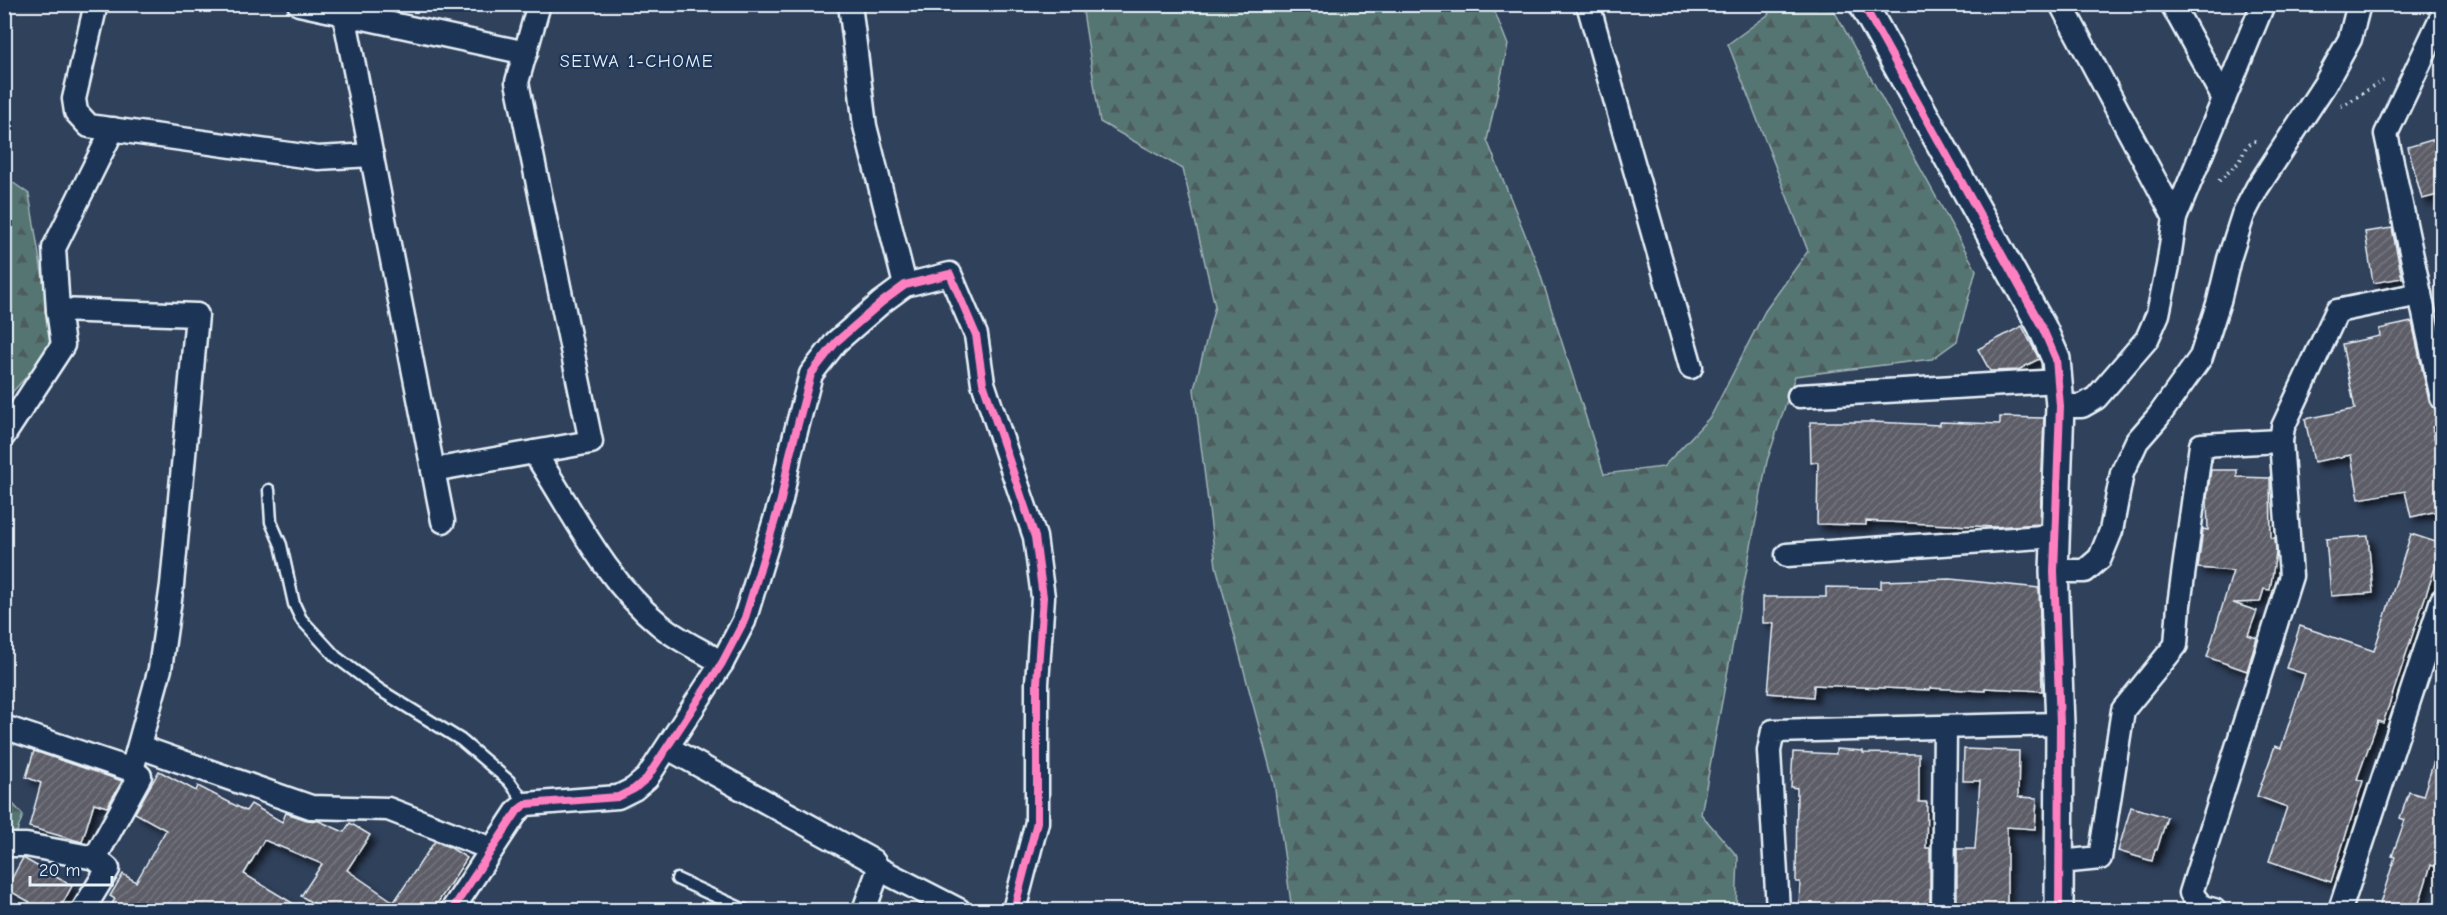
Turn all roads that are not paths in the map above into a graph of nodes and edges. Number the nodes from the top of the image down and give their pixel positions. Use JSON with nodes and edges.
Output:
{"nodes":[{"id":1,"x":96,"y":4,"type":"edge"},
{"id":2,"x":299,"y":4,"type":"edge"},
{"id":3,"x":539,"y":4,"type":"edge"},
{"id":4,"x":850,"y":4,"type":"edge"},
{"id":5,"x":1588,"y":4,"type":"edge"},
{"id":6,"x":1863,"y":4,"type":"edge"},
{"id":7,"x":2061,"y":4,"type":"edge"},
{"id":8,"x":2172,"y":4,"type":"edge"},
{"id":9,"x":2264,"y":4,"type":"edge"},
{"id":10,"x":2359,"y":4,"type":"edge"},
{"id":11,"x":344,"y":14,"type":"junction"},
{"id":12,"x":2442,"y":16,"type":"edge"},
{"id":13,"x":526,"y":53,"type":"junction"},
{"id":14,"x":2224,"y":99,"type":"junction"},
{"id":15,"x":113,"y":129,"type":"junction"},
{"id":16,"x":372,"y":155,"type":"junction"},
{"id":17,"x":2175,"y":218,"type":"junction"},
{"id":18,"x":905,"y":285,"type":"junction"},
{"id":19,"x":2420,"y":294,"type":"junction"},
{"id":20,"x":58,"y":310,"type":"junction"},
{"id":21,"x":1691,"y":367,"type":"dead end"},
{"id":22,"x":2059,"y":394,"type":"junction"},
{"id":23,"x":1799,"y":396,"type":"dead end"},
{"id":24,"x":2442,"y":398,"type":"edge"},
{"id":25,"x":4,"y":435,"type":"edge"},
{"id":26,"x":2281,"y":441,"type":"junction"},
{"id":27,"x":534,"y":452,"type":"junction"},
{"id":28,"x":433,"y":470,"type":"junction"},
{"id":29,"x":269,"y":490,"type":"dead end"},
{"id":30,"x":443,"y":521,"type":"dead end"},
{"id":31,"x":2056,"y":536,"type":"junction"},
{"id":32,"x":1787,"y":555,"type":"dead end"},
{"id":33,"x":2054,"y":571,"type":"junction"},
{"id":34,"x":2442,"y":600,"type":"edge"},
{"id":35,"x":2438,"y":626,"type":"edge"},
{"id":36,"x":722,"y":663,"type":"junction"},
{"id":37,"x":2060,"y":724,"type":"junction"},
{"id":38,"x":4,"y":727,"type":"edge"},
{"id":39,"x":1945,"y":728,"type":"junction"},
{"id":40,"x":140,"y":747,"type":"junction"},
{"id":41,"x":668,"y":748,"type":"junction"},
{"id":42,"x":132,"y":770,"type":"junction"},
{"id":43,"x":526,"y":804,"type":"junction"},
{"id":44,"x":4,"y":845,"type":"edge"},
{"id":45,"x":492,"y":849,"type":"junction"},
{"id":46,"x":95,"y":858,"type":"junction"},
{"id":47,"x":2060,"y":862,"type":"junction"},
{"id":48,"x":879,"y":868,"type":"junction"},
{"id":49,"x":677,"y":879,"type":"dead end"},
{"id":50,"x":83,"y":910,"type":"edge"},
{"id":51,"x":452,"y":910,"type":"edge"},
{"id":52,"x":745,"y":910,"type":"edge"},
{"id":53,"x":864,"y":910,"type":"edge"},
{"id":54,"x":959,"y":910,"type":"edge"},
{"id":55,"x":1014,"y":910,"type":"edge"},
{"id":56,"x":1778,"y":910,"type":"edge"},
{"id":57,"x":1943,"y":910,"type":"edge"},
{"id":58,"x":2059,"y":910,"type":"edge"},
{"id":59,"x":2214,"y":910,"type":"edge"},
{"id":60,"x":2340,"y":910,"type":"edge"}],
"edges":[{"from":1,"to":15,"type":"street"},
{"from":2,"to":11,"type":"street"},
{"from":3,"to":13,"type":"street"},
{"from":4,"to":18,"type":"street"},
{"from":5,"to":21,"type":"street"},
{"from":6,"to":22,"type":"street"},
{"from":7,"to":17,"type":"street"},
{"from":8,"to":14,"type":"street"},
{"from":9,"to":14,"type":"street"},
{"from":10,"to":33,"type":"street"},
{"from":11,"to":13,"type":"street"},
{"from":11,"to":16,"type":"street"},
{"from":12,"to":19,"type":"street"},
{"from":13,"to":27,"type":"street"},
{"from":14,"to":17,"type":"street"},
{"from":15,"to":16,"type":"street"},
{"from":15,"to":20,"type":"street"},
{"from":16,"to":28,"type":"street"},
{"from":17,"to":22,"type":"street"},
{"from":18,"to":36,"type":"street"},
{"from":18,"to":55,"type":"street"},
{"from":19,"to":24,"type":"street"},
{"from":19,"to":26,"type":"street"},
{"from":20,"to":25,"type":"street"},
{"from":20,"to":40,"type":"street"},
{"from":22,"to":23,"type":"street"},
{"from":22,"to":31,"type":"street"},
{"from":26,"to":47,"type":"street"},
{"from":26,"to":59,"type":"street"},
{"from":27,"to":28,"type":"street"},
{"from":27,"to":36,"type":"street"},
{"from":28,"to":30,"type":"street"},
{"from":29,"to":43,"type":"lane"},
{"from":31,"to":32,"type":"street"},
{"from":31,"to":33,"type":"street"},
{"from":33,"to":37,"type":"street"},
{"from":34,"to":35,"type":"street"},
{"from":35,"to":60,"type":"street"},
{"from":36,"to":41,"type":"street"},
{"from":37,"to":39,"type":"street"},
{"from":37,"to":47,"type":"street"},
{"from":38,"to":42,"type":"street"},
{"from":39,"to":56,"type":"street"},
{"from":39,"to":57,"type":"street"},
{"from":40,"to":42,"type":"street"},
{"from":40,"to":45,"type":"street"},
{"from":41,"to":43,"type":"street"},
{"from":41,"to":48,"type":"street"},
{"from":42,"to":46,"type":"street"},
{"from":43,"to":45,"type":"street"},
{"from":44,"to":46,"type":"street"},
{"from":45,"to":51,"type":"street"},
{"from":46,"to":50,"type":"street"},
{"from":47,"to":58,"type":"street"},
{"from":48,"to":53,"type":"street"},
{"from":48,"to":54,"type":"street"},
{"from":49,"to":52,"type":"lane"}]}
